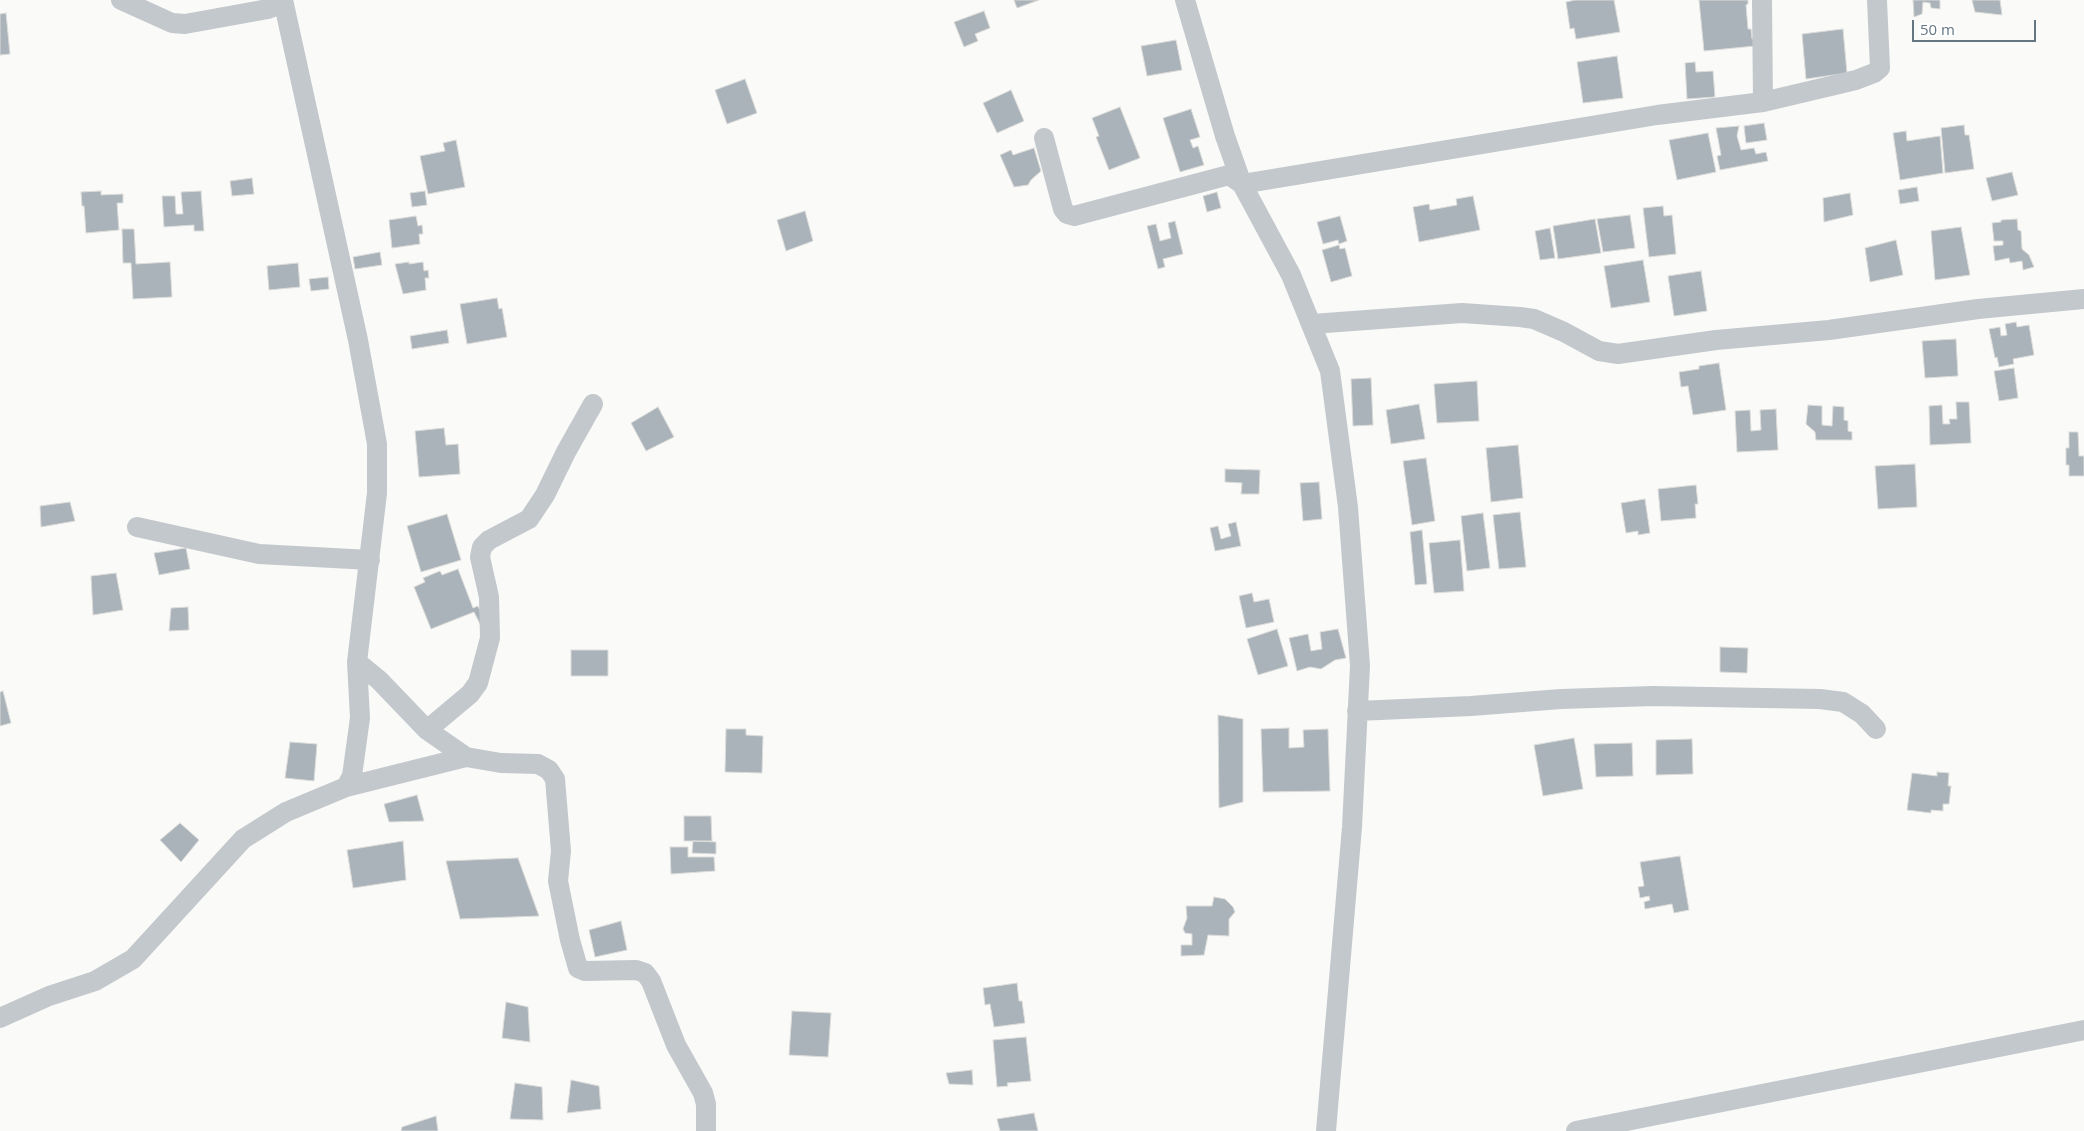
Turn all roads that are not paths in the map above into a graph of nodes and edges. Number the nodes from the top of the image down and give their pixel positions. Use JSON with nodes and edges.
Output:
{"nodes":[{"id":1,"x":122,"y":0,"type":"edge"},
{"id":2,"x":1185,"y":0,"type":"edge"},
{"id":3,"x":1762,"y":0,"type":"edge"},
{"id":4,"x":1877,"y":0,"type":"edge"},
{"id":5,"x":283,"y":1,"type":"edge"},
{"id":6,"x":1763,"y":102,"type":"junction"},
{"id":7,"x":1044,"y":138,"type":"dead end"},
{"id":8,"x":1242,"y":184,"type":"junction"},
{"id":9,"x":2084,"y":299,"type":"edge"},
{"id":10,"x":1312,"y":324,"type":"junction"},
{"id":11,"x":593,"y":404,"type":"dead end"},
{"id":12,"x":137,"y":528,"type":"dead end"},
{"id":13,"x":370,"y":560,"type":"junction"},
{"id":14,"x":357,"y":662,"type":"junction"},
{"id":15,"x":1358,"y":711,"type":"junction"},
{"id":16,"x":1876,"y":729,"type":"dead end"},
{"id":17,"x":427,"y":730,"type":"junction"},
{"id":18,"x":466,"y":757,"type":"junction"},
{"id":19,"x":346,"y":787,"type":"junction"},
{"id":20,"x":0,"y":1018,"type":"edge"},
{"id":21,"x":2084,"y":1030,"type":"edge"},
{"id":22,"x":706,"y":1131,"type":"edge"},
{"id":23,"x":1326,"y":1131,"type":"edge"},
{"id":24,"x":1576,"y":1131,"type":"edge"}],
"edges":[{"from":1,"to":5,"type":"street"},
{"from":2,"to":8,"type":"street"},
{"from":3,"to":6,"type":"street"},
{"from":4,"to":6,"type":"street"},
{"from":5,"to":13,"type":"street"},
{"from":6,"to":8,"type":"street"},
{"from":7,"to":8,"type":"street"},
{"from":8,"to":10,"type":"street"},
{"from":9,"to":10,"type":"street"},
{"from":10,"to":15,"type":"street"},
{"from":11,"to":17,"type":"street"},
{"from":12,"to":13,"type":"street"},
{"from":13,"to":14,"type":"street"},
{"from":14,"to":17,"type":"street"},
{"from":14,"to":19,"type":"street"},
{"from":15,"to":16,"type":"street"},
{"from":15,"to":23,"type":"street"},
{"from":17,"to":18,"type":"street"},
{"from":18,"to":19,"type":"street"},
{"from":18,"to":22,"type":"street"},
{"from":19,"to":20,"type":"street"},
{"from":21,"to":24,"type":"street"}]}
